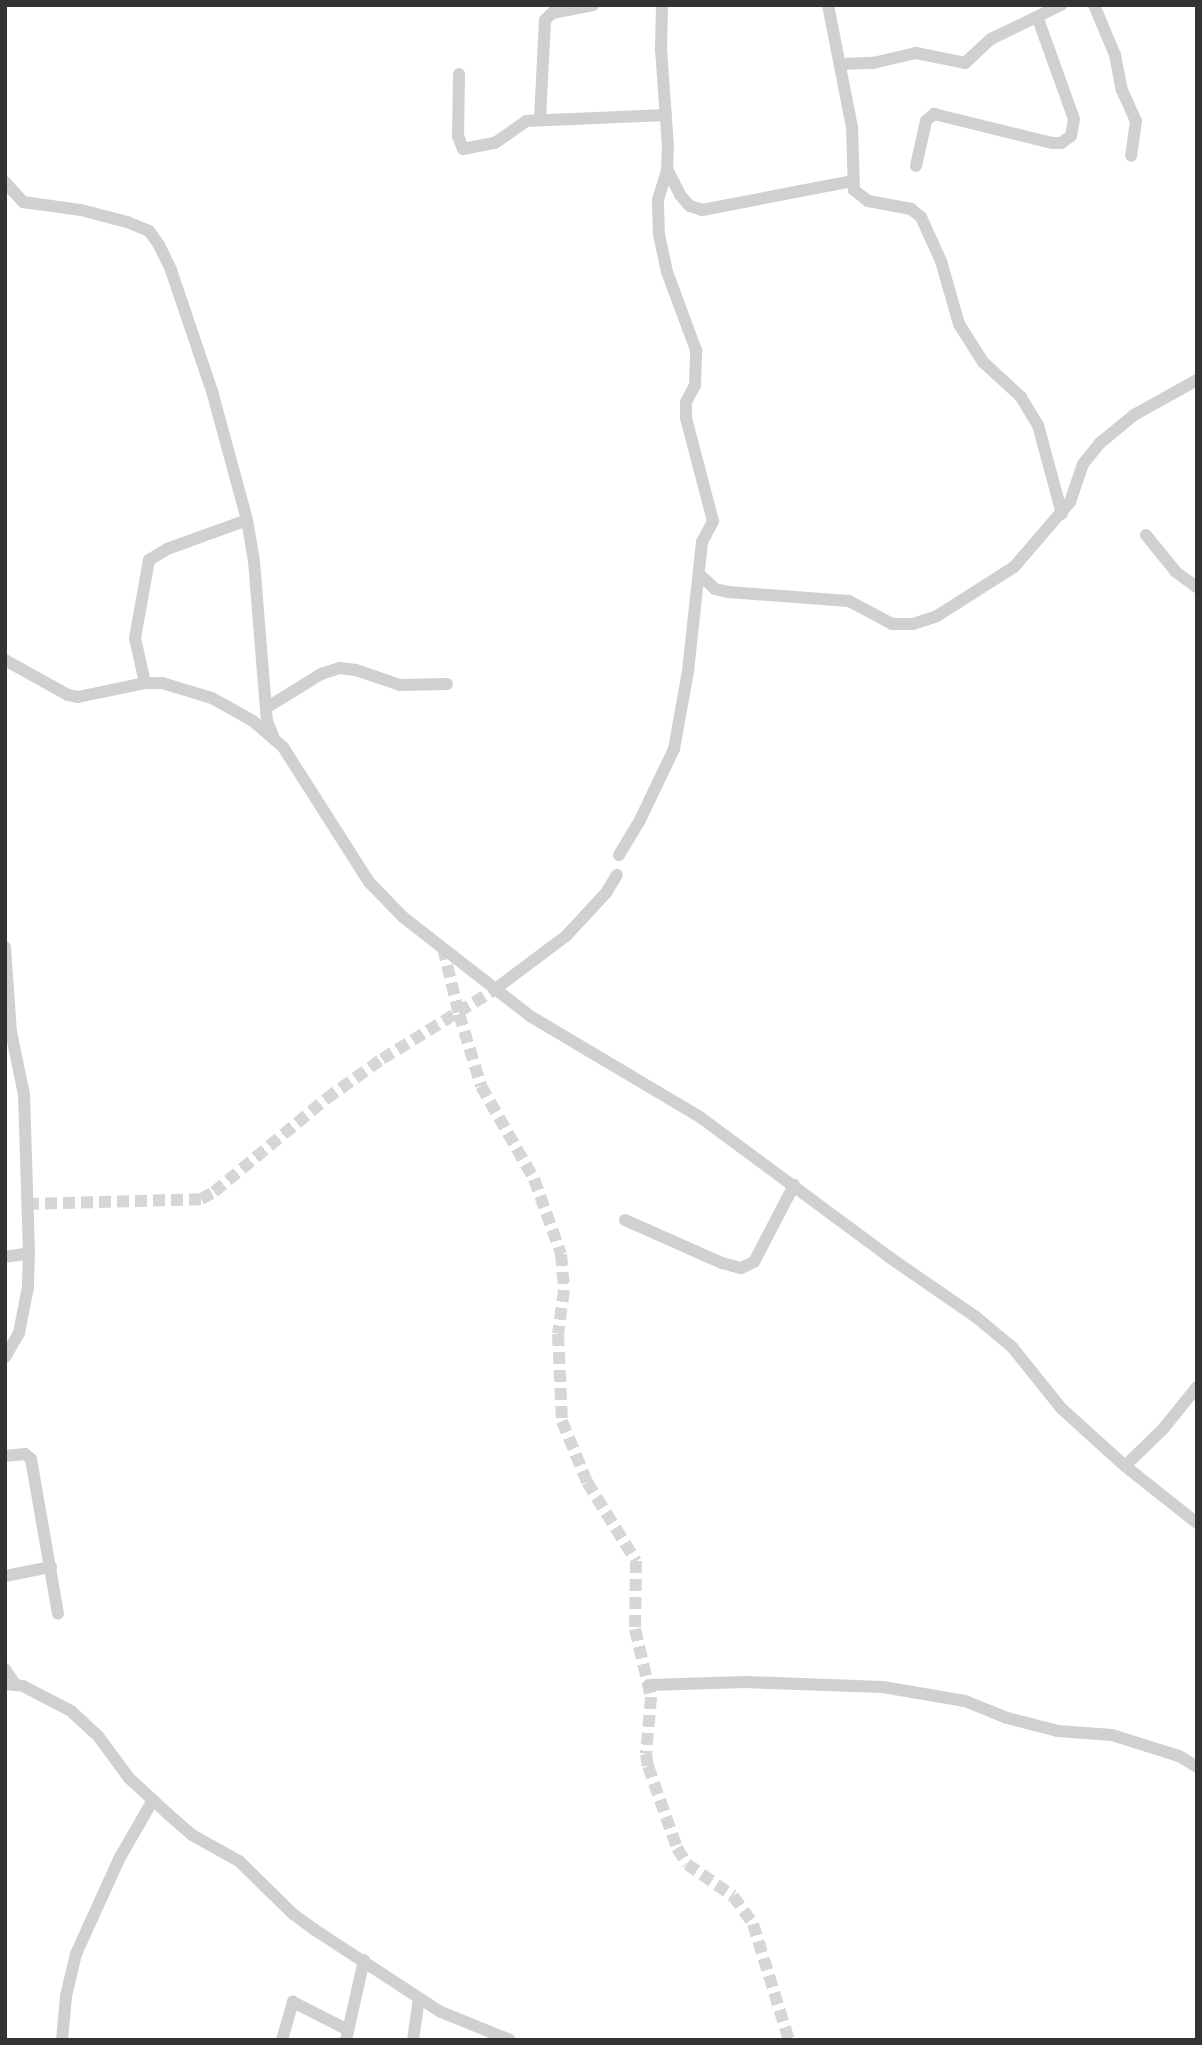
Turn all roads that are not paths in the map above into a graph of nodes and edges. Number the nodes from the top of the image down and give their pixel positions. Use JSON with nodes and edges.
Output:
{"nodes":[{"id":1,"x":593,"y":5,"type":"edge"},
{"id":2,"x":662,"y":5,"type":"edge"},
{"id":3,"x":828,"y":5,"type":"edge"},
{"id":4,"x":1061,"y":5,"type":"edge"},
{"id":5,"x":1094,"y":5,"type":"edge"},
{"id":6,"x":1038,"y":19,"type":"junction"},
{"id":7,"x":840,"y":64,"type":"junction"},
{"id":8,"x":459,"y":74,"type":"dead end"},
{"id":9,"x":666,"y":115,"type":"junction"},
{"id":10,"x":540,"y":119,"type":"junction"},
{"id":11,"x":1130,"y":156,"type":"dead end"},
{"id":12,"x":916,"y":166,"type":"dead end"},
{"id":13,"x":667,"y":169,"type":"junction"},
{"id":14,"x":853,"y":181,"type":"junction"},
{"id":15,"x":5,"y":182,"type":"edge"},
{"id":16,"x":1197,"y":380,"type":"edge"},
{"id":17,"x":1062,"y":514,"type":"junction"},
{"id":18,"x":247,"y":520,"type":"junction"},
{"id":19,"x":1146,"y":535,"type":"dead end"},
{"id":20,"x":699,"y":574,"type":"junction"},
{"id":21,"x":1197,"y":587,"type":"edge"},
{"id":22,"x":5,"y":660,"type":"edge"},
{"id":23,"x":145,"y":683,"type":"junction"},
{"id":24,"x":447,"y":684,"type":"dead end"},
{"id":25,"x":266,"y":708,"type":"junction"},
{"id":26,"x":274,"y":738,"type":"junction"},
{"id":27,"x":619,"y":855,"type":"dead end"},
{"id":28,"x":617,"y":875,"type":"dead end"},
{"id":29,"x":5,"y":947,"type":"edge"},
{"id":30,"x":494,"y":990,"type":"junction"},
{"id":31,"x":794,"y":1185,"type":"junction"},
{"id":32,"x":625,"y":1220,"type":"dead end"},
{"id":33,"x":29,"y":1253,"type":"junction"},
{"id":34,"x":5,"y":1257,"type":"edge"},
{"id":35,"x":5,"y":1357,"type":"edge"},
{"id":36,"x":1197,"y":1387,"type":"edge"},
{"id":37,"x":5,"y":1456,"type":"edge"},
{"id":38,"x":1125,"y":1466,"type":"junction"},
{"id":39,"x":1197,"y":1523,"type":"edge"},
{"id":40,"x":51,"y":1567,"type":"junction"},
{"id":41,"x":5,"y":1576,"type":"edge"},
{"id":42,"x":58,"y":1614,"type":"dead end"},
{"id":43,"x":5,"y":1669,"type":"edge"},
{"id":44,"x":10,"y":1684,"type":"edge"},
{"id":45,"x":649,"y":1685,"type":"dead end"},
{"id":46,"x":1197,"y":1767,"type":"edge"},
{"id":47,"x":153,"y":1800,"type":"junction"},
{"id":48,"x":364,"y":1960,"type":"junction"},
{"id":49,"x":419,"y":1998,"type":"junction"},
{"id":50,"x":479,"y":2034,"type":"edge"},
{"id":51,"x":347,"y":2035,"type":"edge"},
{"id":52,"x":62,"y":2040,"type":"edge"},
{"id":53,"x":282,"y":2040,"type":"edge"},
{"id":54,"x":413,"y":2040,"type":"edge"},
{"id":55,"x":510,"y":2040,"type":"edge"}],
"edges":[{"from":1,"to":10,"type":"street"},
{"from":2,"to":9,"type":"street"},
{"from":3,"to":7,"type":"street"},
{"from":4,"to":6,"type":"street"},
{"from":5,"to":11,"type":"street"},
{"from":6,"to":7,"type":"street"},
{"from":6,"to":12,"type":"street"},
{"from":7,"to":14,"type":"street"},
{"from":8,"to":10,"type":"street"},
{"from":9,"to":10,"type":"street"},
{"from":9,"to":13,"type":"street"},
{"from":13,"to":14,"type":"street"},
{"from":13,"to":20,"type":"street"},
{"from":14,"to":17,"type":"street"},
{"from":15,"to":18,"type":"street"},
{"from":16,"to":17,"type":"street"},
{"from":17,"to":20,"type":"street"},
{"from":18,"to":23,"type":"street"},
{"from":18,"to":25,"type":"street"},
{"from":19,"to":21,"type":"street"},
{"from":20,"to":27,"type":"street"},
{"from":22,"to":23,"type":"street"},
{"from":23,"to":26,"type":"street"},
{"from":24,"to":25,"type":"street"},
{"from":25,"to":26,"type":"street"},
{"from":26,"to":30,"type":"street"},
{"from":28,"to":30,"type":"street"},
{"from":29,"to":33,"type":"street"},
{"from":30,"to":31,"type":"street"},
{"from":31,"to":32,"type":"street"},
{"from":31,"to":38,"type":"street"},
{"from":33,"to":34,"type":"street"},
{"from":33,"to":35,"type":"street"},
{"from":36,"to":38,"type":"street"},
{"from":37,"to":40,"type":"street"},
{"from":38,"to":39,"type":"street"},
{"from":40,"to":41,"type":"street"},
{"from":40,"to":42,"type":"street"},
{"from":43,"to":44,"type":"street"},
{"from":44,"to":47,"type":"street"},
{"from":45,"to":46,"type":"street"},
{"from":47,"to":48,"type":"street"},
{"from":47,"to":52,"type":"street"},
{"from":48,"to":49,"type":"street"},
{"from":48,"to":51,"type":"street"},
{"from":49,"to":50,"type":"street"},
{"from":49,"to":54,"type":"street"},
{"from":50,"to":55,"type":"street"},
{"from":51,"to":53,"type":"street"}]}
